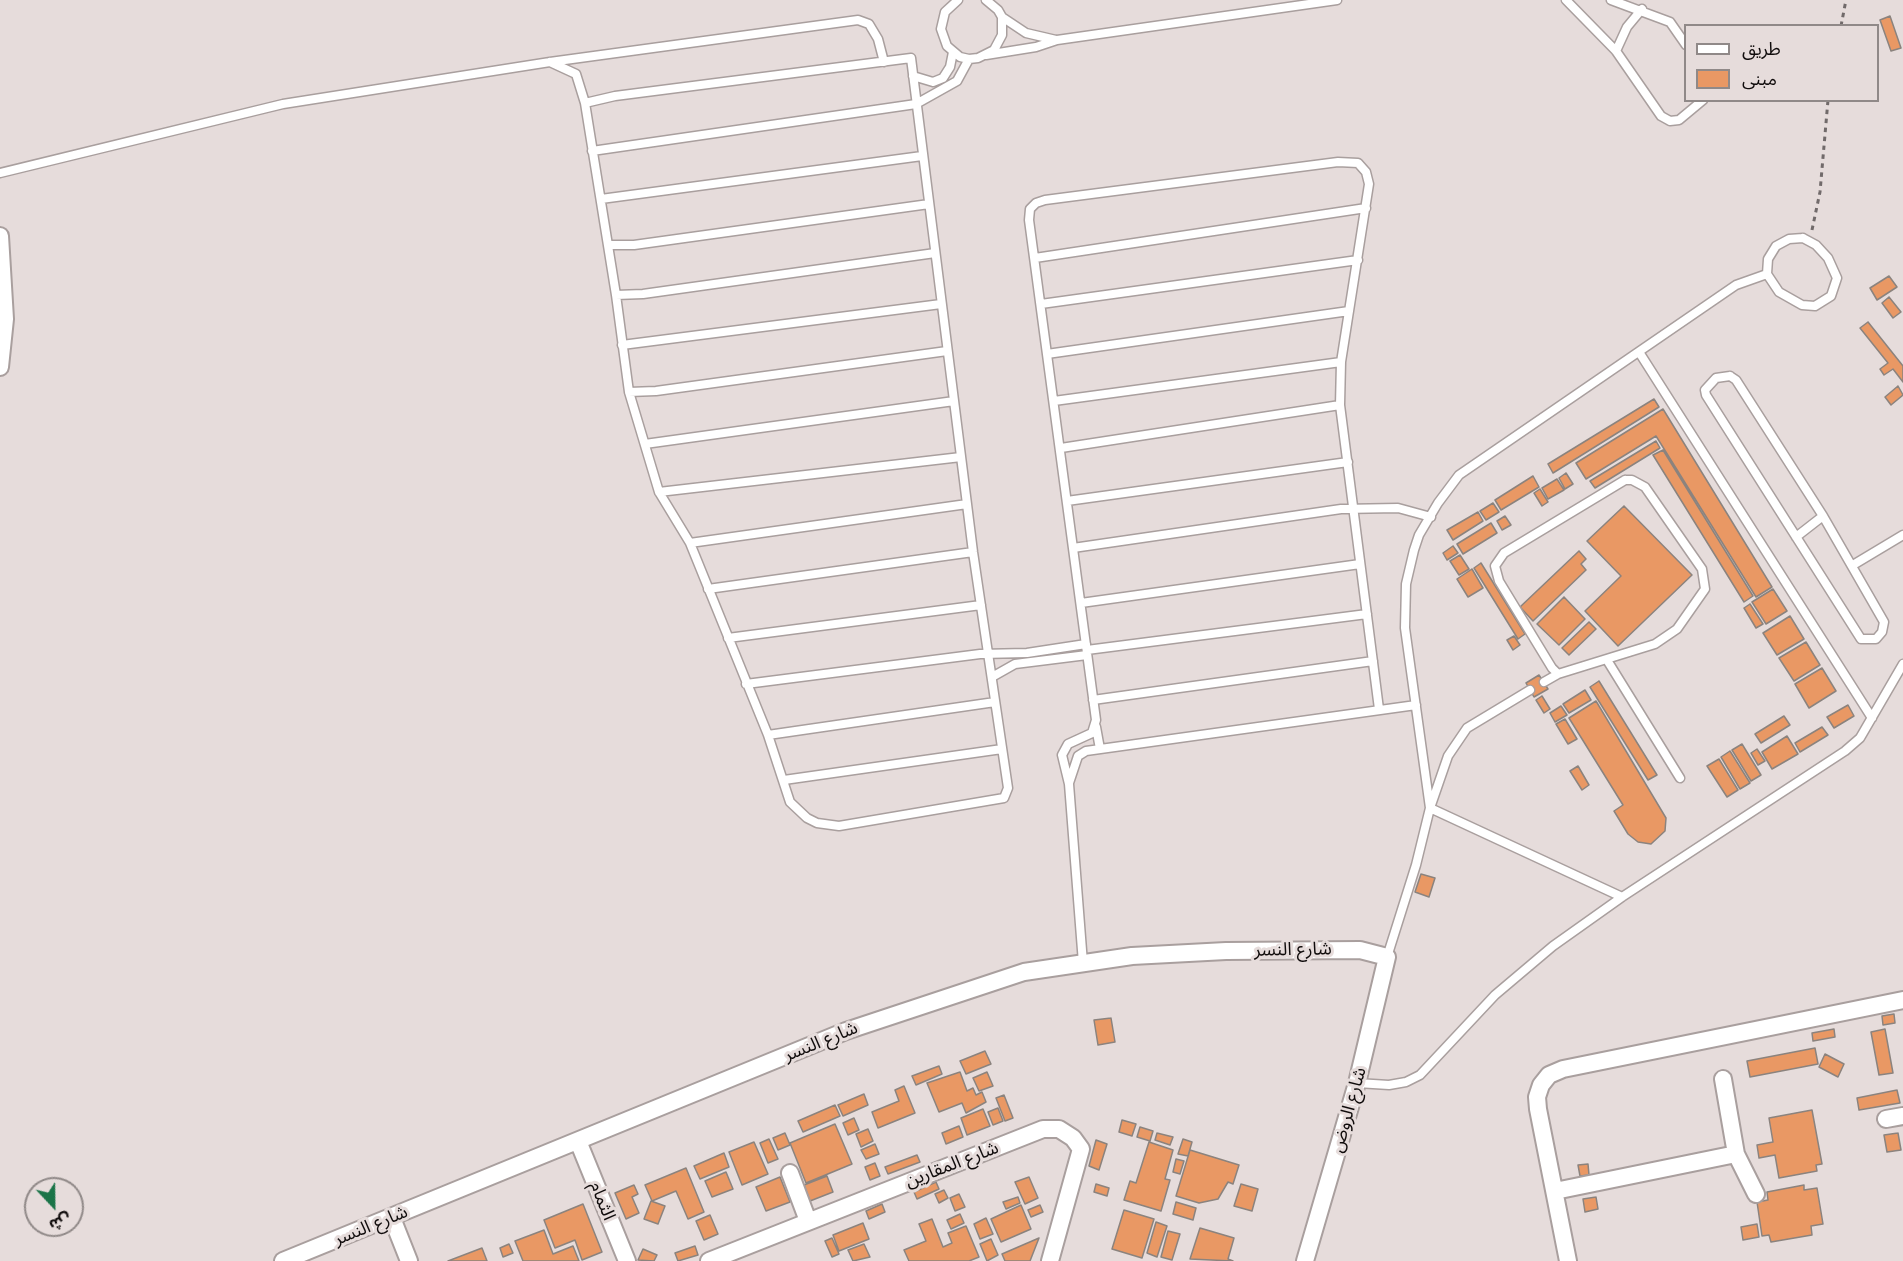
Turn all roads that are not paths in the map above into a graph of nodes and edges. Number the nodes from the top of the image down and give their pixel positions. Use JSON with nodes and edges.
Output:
{"nodes":[{"id":1,"x":958,"y":0,"type":"edge"},
{"id":2,"x":986,"y":0,"type":"edge"},
{"id":3,"x":1337,"y":0,"type":"edge"},
{"id":4,"x":1566,"y":0,"type":"edge"},
{"id":5,"x":1611,"y":0,"type":"edge"},
{"id":6,"x":1642,"y":9,"type":"junction"},
{"id":7,"x":1002,"y":17,"type":"junction"},
{"id":8,"x":1057,"y":40,"type":"junction"},
{"id":9,"x":1684,"y":42,"type":"edge"},
{"id":10,"x":1616,"y":51,"type":"junction"},
{"id":11,"x":953,"y":52,"type":"junction"},
{"id":12,"x":986,"y":55,"type":"junction"},
{"id":13,"x":969,"y":59,"type":"junction"},
{"id":14,"x":550,"y":62,"type":"junction"},
{"id":15,"x":884,"y":62,"type":"junction"},
{"id":16,"x":913,"y":76,"type":"junction"},
{"id":17,"x":1701,"y":102,"type":"edge"},
{"id":18,"x":585,"y":103,"type":"junction"},
{"id":19,"x":916,"y":104,"type":"junction"},
{"id":20,"x":592,"y":151,"type":"junction"},
{"id":21,"x":922,"y":156,"type":"junction"},
{"id":22,"x":0,"y":173,"type":"edge"},
{"id":23,"x":601,"y":199,"type":"junction"},
{"id":24,"x":928,"y":204,"type":"junction"},
{"id":25,"x":1366,"y":208,"type":"junction"},
{"id":26,"x":0,"y":236,"type":"edge"},
{"id":27,"x":609,"y":245,"type":"junction"},
{"id":28,"x":935,"y":253,"type":"junction"},
{"id":29,"x":1035,"y":258,"type":"junction"},
{"id":30,"x":1358,"y":260,"type":"junction"},
{"id":31,"x":1767,"y":274,"type":"junction"},
{"id":32,"x":616,"y":295,"type":"junction"},
{"id":33,"x":941,"y":304,"type":"junction"},
{"id":34,"x":1041,"y":304,"type":"junction"},
{"id":35,"x":1349,"y":311,"type":"junction"},
{"id":36,"x":622,"y":345,"type":"junction"},
{"id":37,"x":947,"y":351,"type":"junction"},
{"id":38,"x":1640,"y":352,"type":"junction"},
{"id":39,"x":1047,"y":354,"type":"junction"},
{"id":40,"x":1341,"y":362,"type":"junction"},
{"id":41,"x":0,"y":366,"type":"edge"},
{"id":42,"x":629,"y":392,"type":"junction"},
{"id":43,"x":954,"y":401,"type":"junction"},
{"id":44,"x":1054,"y":401,"type":"junction"},
{"id":45,"x":1340,"y":405,"type":"junction"},
{"id":46,"x":645,"y":444,"type":"junction"},
{"id":47,"x":1061,"y":448,"type":"junction"},
{"id":48,"x":961,"y":457,"type":"junction"},
{"id":49,"x":1347,"y":462,"type":"junction"},
{"id":50,"x":659,"y":492,"type":"junction"},
{"id":51,"x":1067,"y":501,"type":"junction"},
{"id":52,"x":967,"y":504,"type":"junction"},
{"id":53,"x":1354,"y":509,"type":"junction"},
{"id":54,"x":1823,"y":516,"type":"junction"},
{"id":55,"x":1431,"y":517,"type":"junction"},
{"id":56,"x":1903,"y":535,"type":"edge"},
{"id":57,"x":1797,"y":537,"type":"junction"},
{"id":58,"x":690,"y":543,"type":"junction"},
{"id":59,"x":1073,"y":548,"type":"junction"},
{"id":60,"x":973,"y":552,"type":"junction"},
{"id":61,"x":1360,"y":564,"type":"junction"},
{"id":62,"x":1853,"y":565,"type":"junction"},
{"id":63,"x":708,"y":589,"type":"junction"},
{"id":64,"x":1081,"y":603,"type":"junction"},
{"id":65,"x":981,"y":605,"type":"junction"},
{"id":66,"x":1367,"y":614,"type":"junction"},
{"id":67,"x":728,"y":638,"type":"junction"},
{"id":68,"x":1087,"y":650,"type":"junction"},
{"id":69,"x":988,"y":653,"type":"junction"},
{"id":70,"x":1607,"y":660,"type":"junction"},
{"id":71,"x":1373,"y":661,"type":"junction"},
{"id":72,"x":1903,"y":664,"type":"edge"},
{"id":73,"x":1558,"y":674,"type":"junction"},
{"id":74,"x":992,"y":677,"type":"junction"},
{"id":75,"x":1544,"y":682,"type":"dead end"},
{"id":76,"x":746,"y":684,"type":"junction"},
{"id":77,"x":1530,"y":690,"type":"dead end"},
{"id":78,"x":1093,"y":700,"type":"junction"},
{"id":79,"x":995,"y":702,"type":"junction"},
{"id":80,"x":1416,"y":705,"type":"junction"},
{"id":81,"x":1379,"y":709,"type":"junction"},
{"id":82,"x":1872,"y":718,"type":"junction"},
{"id":83,"x":1096,"y":727,"type":"junction"},
{"id":84,"x":768,"y":735,"type":"junction"},
{"id":85,"x":1002,"y":749,"type":"junction"},
{"id":86,"x":1100,"y":749,"type":"junction"},
{"id":87,"x":1680,"y":778,"type":"dead end"},
{"id":88,"x":784,"y":780,"type":"junction"},
{"id":89,"x":1069,"y":784,"type":"junction"},
{"id":90,"x":1430,"y":808,"type":"junction"},
{"id":91,"x":1622,"y":897,"type":"junction"},
{"id":92,"x":1387,"y":957,"type":"junction"},
{"id":93,"x":1083,"y":963,"type":"junction"},
{"id":94,"x":1903,"y":1000,"type":"edge"},
{"id":95,"x":1723,"y":1079,"type":"dead end"},
{"id":96,"x":1357,"y":1083,"type":"junction"},
{"id":97,"x":578,"y":1141,"type":"junction"},
{"id":98,"x":1736,"y":1154,"type":"junction"},
{"id":99,"x":790,"y":1173,"type":"dead end"},
{"id":100,"x":1555,"y":1191,"type":"junction"},
{"id":101,"x":1756,"y":1194,"type":"dead end"},
{"id":102,"x":392,"y":1218,"type":"junction"},
{"id":103,"x":808,"y":1221,"type":"junction"},
{"id":104,"x":283,"y":1261,"type":"edge"},
{"id":105,"x":409,"y":1261,"type":"edge"},
{"id":106,"x":627,"y":1261,"type":"edge"},
{"id":107,"x":709,"y":1261,"type":"edge"},
{"id":108,"x":1050,"y":1261,"type":"edge"},
{"id":109,"x":1305,"y":1261,"type":"edge"},
{"id":110,"x":1568,"y":1261,"type":"edge"}],
"edges":[{"from":1,"to":11,"type":"lane"},
{"from":2,"to":7,"type":"lane"},
{"from":3,"to":8,"type":"lane"},
{"from":4,"to":10,"type":"lane"},
{"from":5,"to":6,"type":"lane"},
{"from":6,"to":9,"type":"lane"},
{"from":6,"to":10,"type":"lane"},
{"from":7,"to":8,"type":"lane"},
{"from":7,"to":12,"type":"lane"},
{"from":8,"to":12,"type":"lane"},
{"from":10,"to":17,"type":"lane"},
{"from":11,"to":13,"type":"lane"},
{"from":11,"to":16,"type":"lane"},
{"from":12,"to":13,"type":"lane"},
{"from":13,"to":19,"type":"lane"},
{"from":14,"to":15,"type":"lane"},
{"from":14,"to":18,"type":"lane"},
{"from":14,"to":22,"type":"lane"},
{"from":15,"to":16,"type":"lane"},
{"from":15,"to":18,"type":"lane"},
{"from":16,"to":19,"type":"lane"},
{"from":18,"to":20,"type":"lane"},
{"from":19,"to":20,"type":"lane"},
{"from":19,"to":21,"type":"lane"},
{"from":20,"to":23,"type":"lane"},
{"from":21,"to":23,"type":"lane"},
{"from":21,"to":24,"type":"lane"},
{"from":23,"to":27,"type":"lane"},
{"from":24,"to":27,"type":"lane"},
{"from":24,"to":28,"type":"lane"},
{"from":25,"to":29,"type":"lane"},
{"from":25,"to":29,"type":"lane"},
{"from":25,"to":30,"type":"lane"},
{"from":26,"to":41,"type":"street"},
{"from":27,"to":32,"type":"lane"},
{"from":28,"to":32,"type":"lane"},
{"from":28,"to":33,"type":"lane"},
{"from":29,"to":34,"type":"lane"},
{"from":30,"to":34,"type":"lane"},
{"from":30,"to":35,"type":"lane"},
{"from":31,"to":31,"type":"lane"},
{"from":31,"to":38,"type":"lane"},
{"from":32,"to":36,"type":"lane"},
{"from":33,"to":36,"type":"lane"},
{"from":33,"to":37,"type":"lane"},
{"from":34,"to":39,"type":"lane"},
{"from":35,"to":39,"type":"lane"},
{"from":35,"to":40,"type":"lane"},
{"from":36,"to":42,"type":"lane"},
{"from":37,"to":42,"type":"lane"},
{"from":37,"to":43,"type":"lane"},
{"from":38,"to":55,"type":"lane"},
{"from":38,"to":82,"type":"lane"},
{"from":39,"to":44,"type":"lane"},
{"from":40,"to":44,"type":"lane"},
{"from":40,"to":45,"type":"lane"},
{"from":42,"to":46,"type":"lane"},
{"from":43,"to":46,"type":"lane"},
{"from":43,"to":48,"type":"lane"},
{"from":44,"to":47,"type":"lane"},
{"from":45,"to":47,"type":"lane"},
{"from":45,"to":49,"type":"lane"},
{"from":46,"to":50,"type":"lane"},
{"from":47,"to":51,"type":"lane"},
{"from":48,"to":50,"type":"lane"},
{"from":48,"to":52,"type":"lane"},
{"from":49,"to":51,"type":"lane"},
{"from":49,"to":53,"type":"lane"},
{"from":50,"to":58,"type":"lane"},
{"from":51,"to":59,"type":"lane"},
{"from":52,"to":58,"type":"lane"},
{"from":52,"to":60,"type":"lane"},
{"from":53,"to":55,"type":"lane"},
{"from":53,"to":59,"type":"lane"},
{"from":53,"to":61,"type":"lane"},
{"from":54,"to":57,"type":"lane"},
{"from":54,"to":57,"type":"lane"},
{"from":54,"to":62,"type":"lane"},
{"from":55,"to":80,"type":"lane"},
{"from":56,"to":62,"type":"lane"},
{"from":57,"to":62,"type":"lane"},
{"from":58,"to":63,"type":"lane"},
{"from":59,"to":64,"type":"lane"},
{"from":60,"to":63,"type":"lane"},
{"from":60,"to":65,"type":"lane"},
{"from":61,"to":64,"type":"lane"},
{"from":61,"to":66,"type":"lane"},
{"from":63,"to":67,"type":"lane"},
{"from":64,"to":68,"type":"lane"},
{"from":65,"to":67,"type":"lane"},
{"from":65,"to":69,"type":"lane"},
{"from":66,"to":68,"type":"lane"},
{"from":66,"to":71,"type":"lane"},
{"from":67,"to":76,"type":"lane"},
{"from":68,"to":69,"type":"lane"},
{"from":68,"to":74,"type":"lane"},
{"from":68,"to":78,"type":"lane"},
{"from":69,"to":74,"type":"lane"},
{"from":69,"to":76,"type":"lane"},
{"from":70,"to":73,"type":"lane"},
{"from":70,"to":73,"type":"lane"},
{"from":70,"to":87,"type":"lane"},
{"from":71,"to":78,"type":"lane"},
{"from":71,"to":81,"type":"lane"},
{"from":72,"to":82,"type":"lane"},
{"from":73,"to":75,"type":"lane"},
{"from":74,"to":79,"type":"lane"},
{"from":76,"to":84,"type":"lane"},
{"from":77,"to":90,"type":"lane"},
{"from":78,"to":83,"type":"lane"},
{"from":79,"to":84,"type":"lane"},
{"from":79,"to":85,"type":"lane"},
{"from":80,"to":81,"type":"lane"},
{"from":80,"to":90,"type":"lane"},
{"from":81,"to":86,"type":"lane"},
{"from":82,"to":91,"type":"lane"},
{"from":83,"to":86,"type":"lane"},
{"from":83,"to":89,"type":"lane"},
{"from":84,"to":88,"type":"lane"},
{"from":85,"to":88,"type":"lane"},
{"from":85,"to":88,"type":"lane"},
{"from":86,"to":89,"type":"lane"},
{"from":89,"to":93,"type":"lane"},
{"from":90,"to":91,"type":"lane"},
{"from":90,"to":92,"type":"lane"},
{"from":91,"to":96,"type":"lane"},
{"from":92,"to":93,"type":"street","name":"شارع النسر"},
{"from":92,"to":96,"type":"street","name":"شارع الروض"},
{"from":93,"to":97,"type":"street","name":"شارع النسر"},
{"from":94,"to":100,"type":"street"},
{"from":95,"to":98,"type":"street"},
{"from":96,"to":109,"type":"street","name":"شارع الروض"},
{"from":97,"to":102,"type":"street","name":"شارع النسر"},
{"from":97,"to":106,"type":"street","name":"الثمام"},
{"from":98,"to":100,"type":"street"},
{"from":98,"to":101,"type":"street"},
{"from":99,"to":103,"type":"street"},
{"from":100,"to":110,"type":"street"},
{"from":102,"to":104,"type":"street","name":"شارع النسر"},
{"from":102,"to":105,"type":"street"},
{"from":103,"to":107,"type":"street","name":"شارع المقارين"},
{"from":103,"to":108,"type":"street","name":"شارع المقارين"}]}
